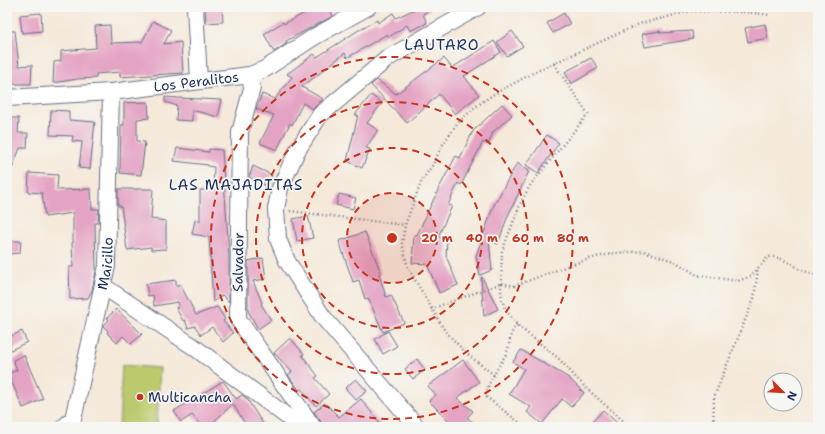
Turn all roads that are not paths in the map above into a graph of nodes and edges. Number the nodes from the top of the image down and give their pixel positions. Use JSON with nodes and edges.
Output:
{"nodes":[{"id":1,"x":195,"y":7,"type":"edge"},
{"id":2,"x":368,"y":7,"type":"edge"},
{"id":3,"x":478,"y":7,"type":"edge"},
{"id":4,"x":250,"y":75,"type":"junction"},
{"id":5,"x":199,"y":81,"type":"junction"},
{"id":6,"x":111,"y":92,"type":"junction"},
{"id":7,"x":7,"y":98,"type":"edge"},
{"id":8,"x":103,"y":286,"type":"junction"},
{"id":9,"x":64,"y":427,"type":"edge"},
{"id":10,"x":313,"y":427,"type":"edge"},
{"id":11,"x":417,"y":427,"type":"edge"}],
"edges":[{"from":1,"to":5,"type":"street"},
{"from":2,"to":4,"type":"street","name":"Los Peralitos"},
{"from":3,"to":11,"type":"street"},
{"from":4,"to":5,"type":"street","name":"Los Peralitos"},
{"from":4,"to":10,"type":"street","name":"Salvador"},
{"from":5,"to":6,"type":"street","name":"Los Peralitos"},
{"from":6,"to":7,"type":"street","name":"Los Peralitos"},
{"from":6,"to":8,"type":"street","name":"Maicillo"},
{"from":8,"to":9,"type":"street","name":"Maicillo"},
{"from":8,"to":10,"type":"street","name":"Salvador"}]}
